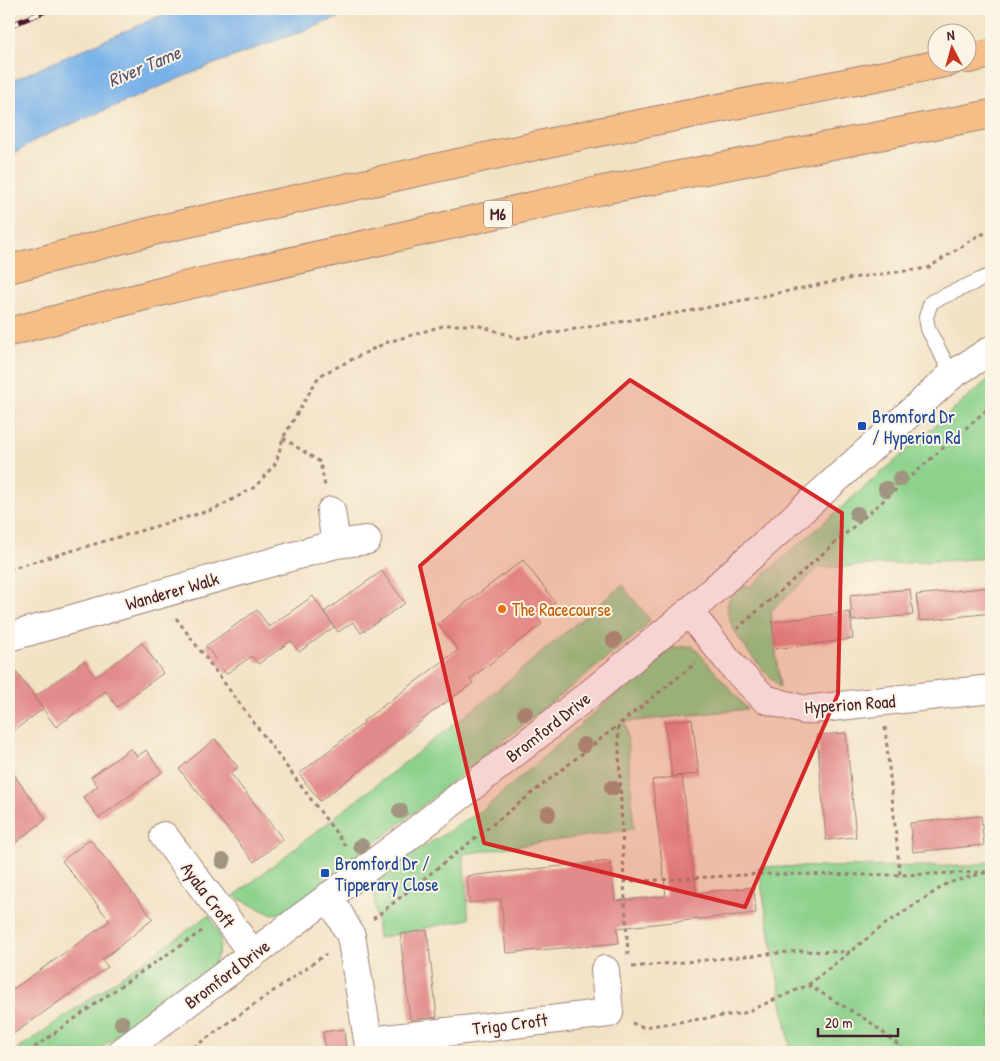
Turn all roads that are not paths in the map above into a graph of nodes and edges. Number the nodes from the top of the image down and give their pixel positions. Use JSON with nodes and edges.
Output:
{"nodes":[{"id":1,"x":991,"y":54,"type":"edge"},
{"id":2,"x":978,"y":57,"type":"edge"},
{"id":3,"x":928,"y":66,"type":"edge"},
{"id":4,"x":991,"y":114,"type":"edge"},
{"id":5,"x":9,"y":269,"type":"edge"},
{"id":6,"x":991,"y":275,"type":"edge"},
{"id":7,"x":9,"y":332,"type":"edge"},
{"id":8,"x":991,"y":350,"type":"edge"},
{"id":9,"x":952,"y":375,"type":"junction"},
{"id":10,"x":331,"y":511,"type":"road end"},
{"id":11,"x":367,"y":540,"type":"dead end"},
{"id":12,"x":336,"y":544,"type":"junction"},
{"id":13,"x":689,"y":612,"type":"junction"},
{"id":14,"x":9,"y":637,"type":"edge"},
{"id":15,"x":991,"y":689,"type":"edge"},
{"id":16,"x":164,"y":836,"type":"dead end"},
{"id":17,"x":329,"y":896,"type":"junction"},
{"id":18,"x":253,"y":954,"type":"junction"},
{"id":19,"x":617,"y":969,"type":"road end"},
{"id":20,"x":369,"y":1046,"type":"edge"},
{"id":21,"x":122,"y":1052,"type":"edge"}],
"edges":[{"from":1,"to":2,"type":"highway"},
{"from":3,"to":5,"type":"highway"},
{"from":4,"to":7,"type":"highway","number":"M6"},
{"from":6,"to":9,"type":"lane"},
{"from":8,"to":9,"type":"street","name":"Bromford Drive"},
{"from":9,"to":13,"type":"street","name":"Bromford Drive"},
{"from":10,"to":12,"type":"street"},
{"from":11,"to":12,"type":"street","name":"Wanderer Walk"},
{"from":12,"to":14,"type":"street","name":"Wanderer Walk"},
{"from":13,"to":15,"type":"street","name":"Hyperion Road"},
{"from":13,"to":17,"type":"street","name":"Bromford Drive"},
{"from":16,"to":18,"type":"street","name":"Ayala Croft"},
{"from":17,"to":18,"type":"street","name":"Bromford Drive"},
{"from":17,"to":20,"type":"street"},
{"from":18,"to":21,"type":"street","name":"Bromford Drive"},
{"from":19,"to":20,"type":"street","name":"Trigo Croft"}]}
